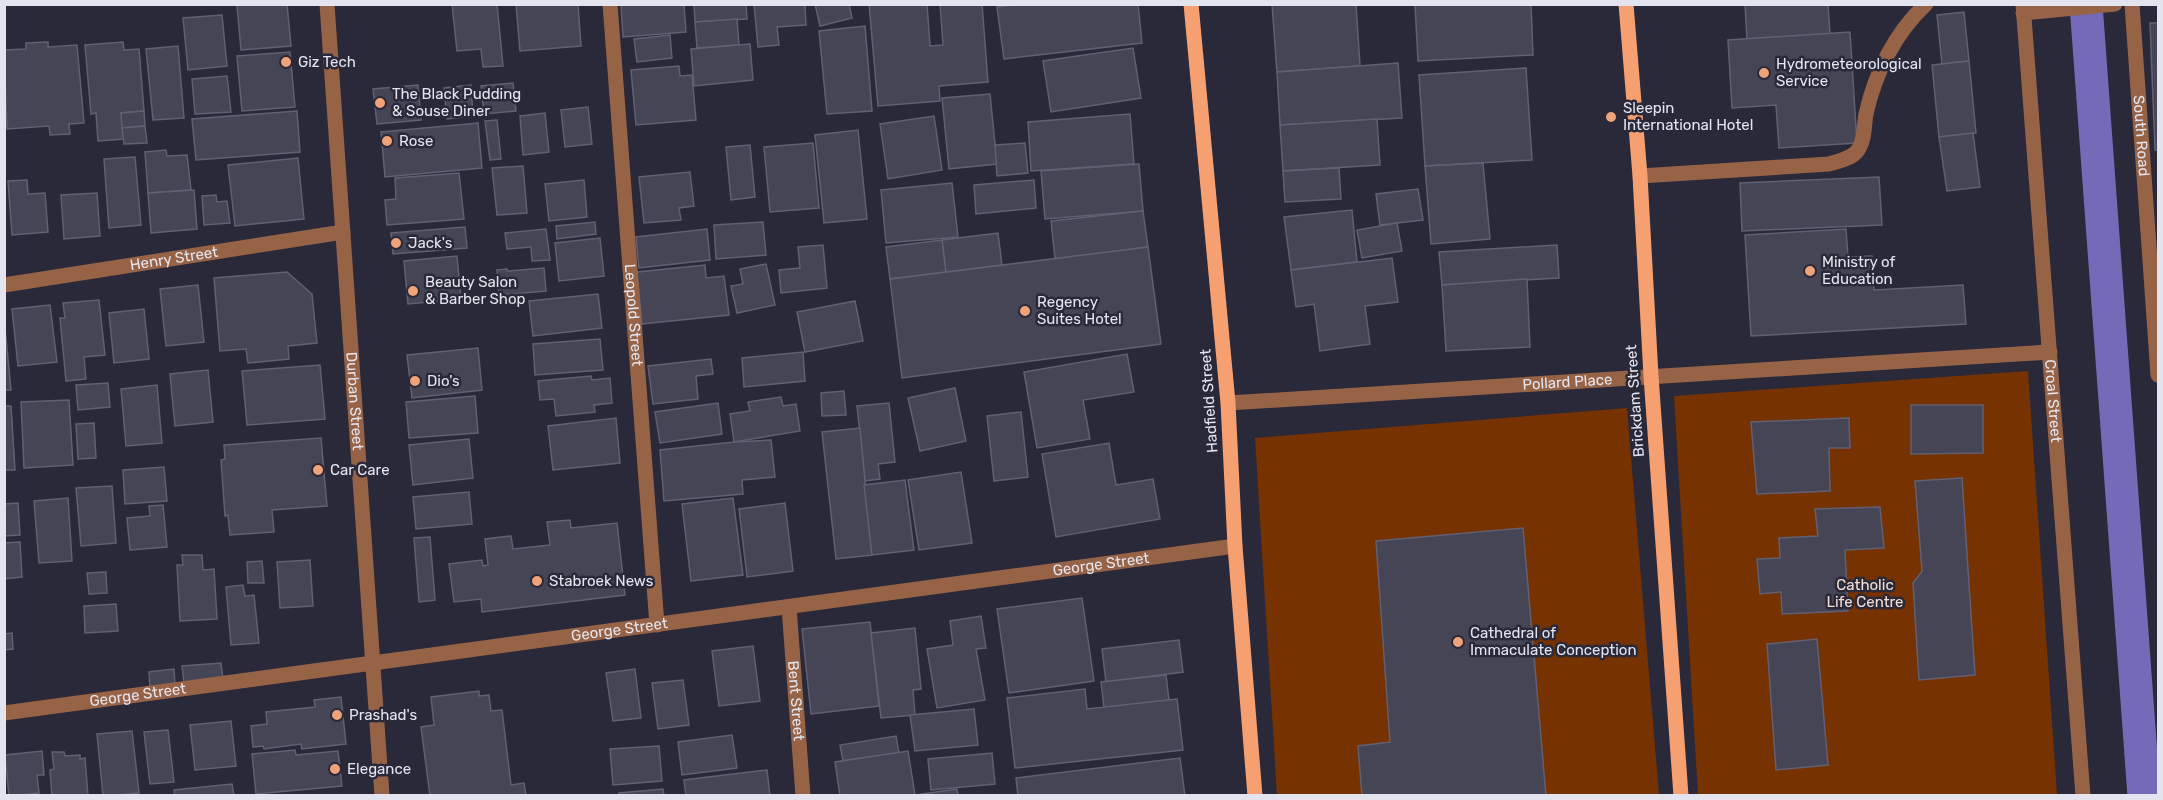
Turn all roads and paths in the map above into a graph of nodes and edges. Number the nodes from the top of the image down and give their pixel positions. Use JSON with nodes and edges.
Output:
{"nodes":[{"id":1,"x":327,"y":4,"type":"edge"},
{"id":2,"x":610,"y":4,"type":"edge"},
{"id":3,"x":1191,"y":4,"type":"edge"},
{"id":4,"x":1626,"y":4,"type":"edge"},
{"id":5,"x":1926,"y":4,"type":"edge"},
{"id":6,"x":2115,"y":4,"type":"edge"},
{"id":7,"x":2132,"y":4,"type":"edge"},
{"id":8,"x":2023,"y":9,"type":"edge"},
{"id":9,"x":1640,"y":176,"type":"junction"},
{"id":10,"x":344,"y":232,"type":"junction"},
{"id":11,"x":4,"y":285,"type":"edge"},
{"id":12,"x":2050,"y":352,"type":"junction"},
{"id":13,"x":2158,"y":375,"type":"edge"},
{"id":14,"x":1651,"y":376,"type":"junction"},
{"id":15,"x":1228,"y":403,"type":"junction"},
{"id":16,"x":1235,"y":546,"type":"junction"},
{"id":17,"x":789,"y":607,"type":"junction"},
{"id":18,"x":657,"y":625,"type":"junction"},
{"id":19,"x":374,"y":663,"type":"junction"},
{"id":20,"x":4,"y":713,"type":"edge"},
{"id":21,"x":382,"y":795,"type":"edge"},
{"id":22,"x":804,"y":795,"type":"edge"},
{"id":23,"x":1256,"y":795,"type":"edge"},
{"id":24,"x":1681,"y":795,"type":"edge"},
{"id":25,"x":2082,"y":795,"type":"edge"}],
"edges":[{"from":1,"to":10,"type":"street","name":"Durban Street"},
{"from":2,"to":18,"type":"street","name":"Leopold Street"},
{"from":3,"to":15,"type":"main road","name":"Hadfield Street"},
{"from":4,"to":9,"type":"main road","name":"Brickdam Street"},
{"from":5,"to":9,"type":"street"},
{"from":6,"to":8,"type":"street"},
{"from":7,"to":13,"type":"street","name":"South Road"},
{"from":8,"to":12,"type":"street","name":"Croal Street"},
{"from":9,"to":14,"type":"main road","name":"Brickdam Street"},
{"from":10,"to":11,"type":"street","name":"Henry Street"},
{"from":10,"to":19,"type":"street","name":"Durban Street"},
{"from":12,"to":14,"type":"street","name":"Pollard Place"},
{"from":12,"to":25,"type":"street","name":"Croal Street"},
{"from":14,"to":15,"type":"street","name":"Pollard Place"},
{"from":14,"to":24,"type":"main road","name":"Brickdam Street"},
{"from":15,"to":16,"type":"main road","name":"Hadfield Street"},
{"from":16,"to":17,"type":"street","name":"George Street"},
{"from":16,"to":23,"type":"main road","name":"Hadfield Street"},
{"from":17,"to":18,"type":"street","name":"George Street"},
{"from":17,"to":22,"type":"street","name":"Bent Street"},
{"from":18,"to":19,"type":"street","name":"George Street"},
{"from":19,"to":20,"type":"street","name":"George Street"},
{"from":19,"to":21,"type":"street","name":"Durban Street"}]}
